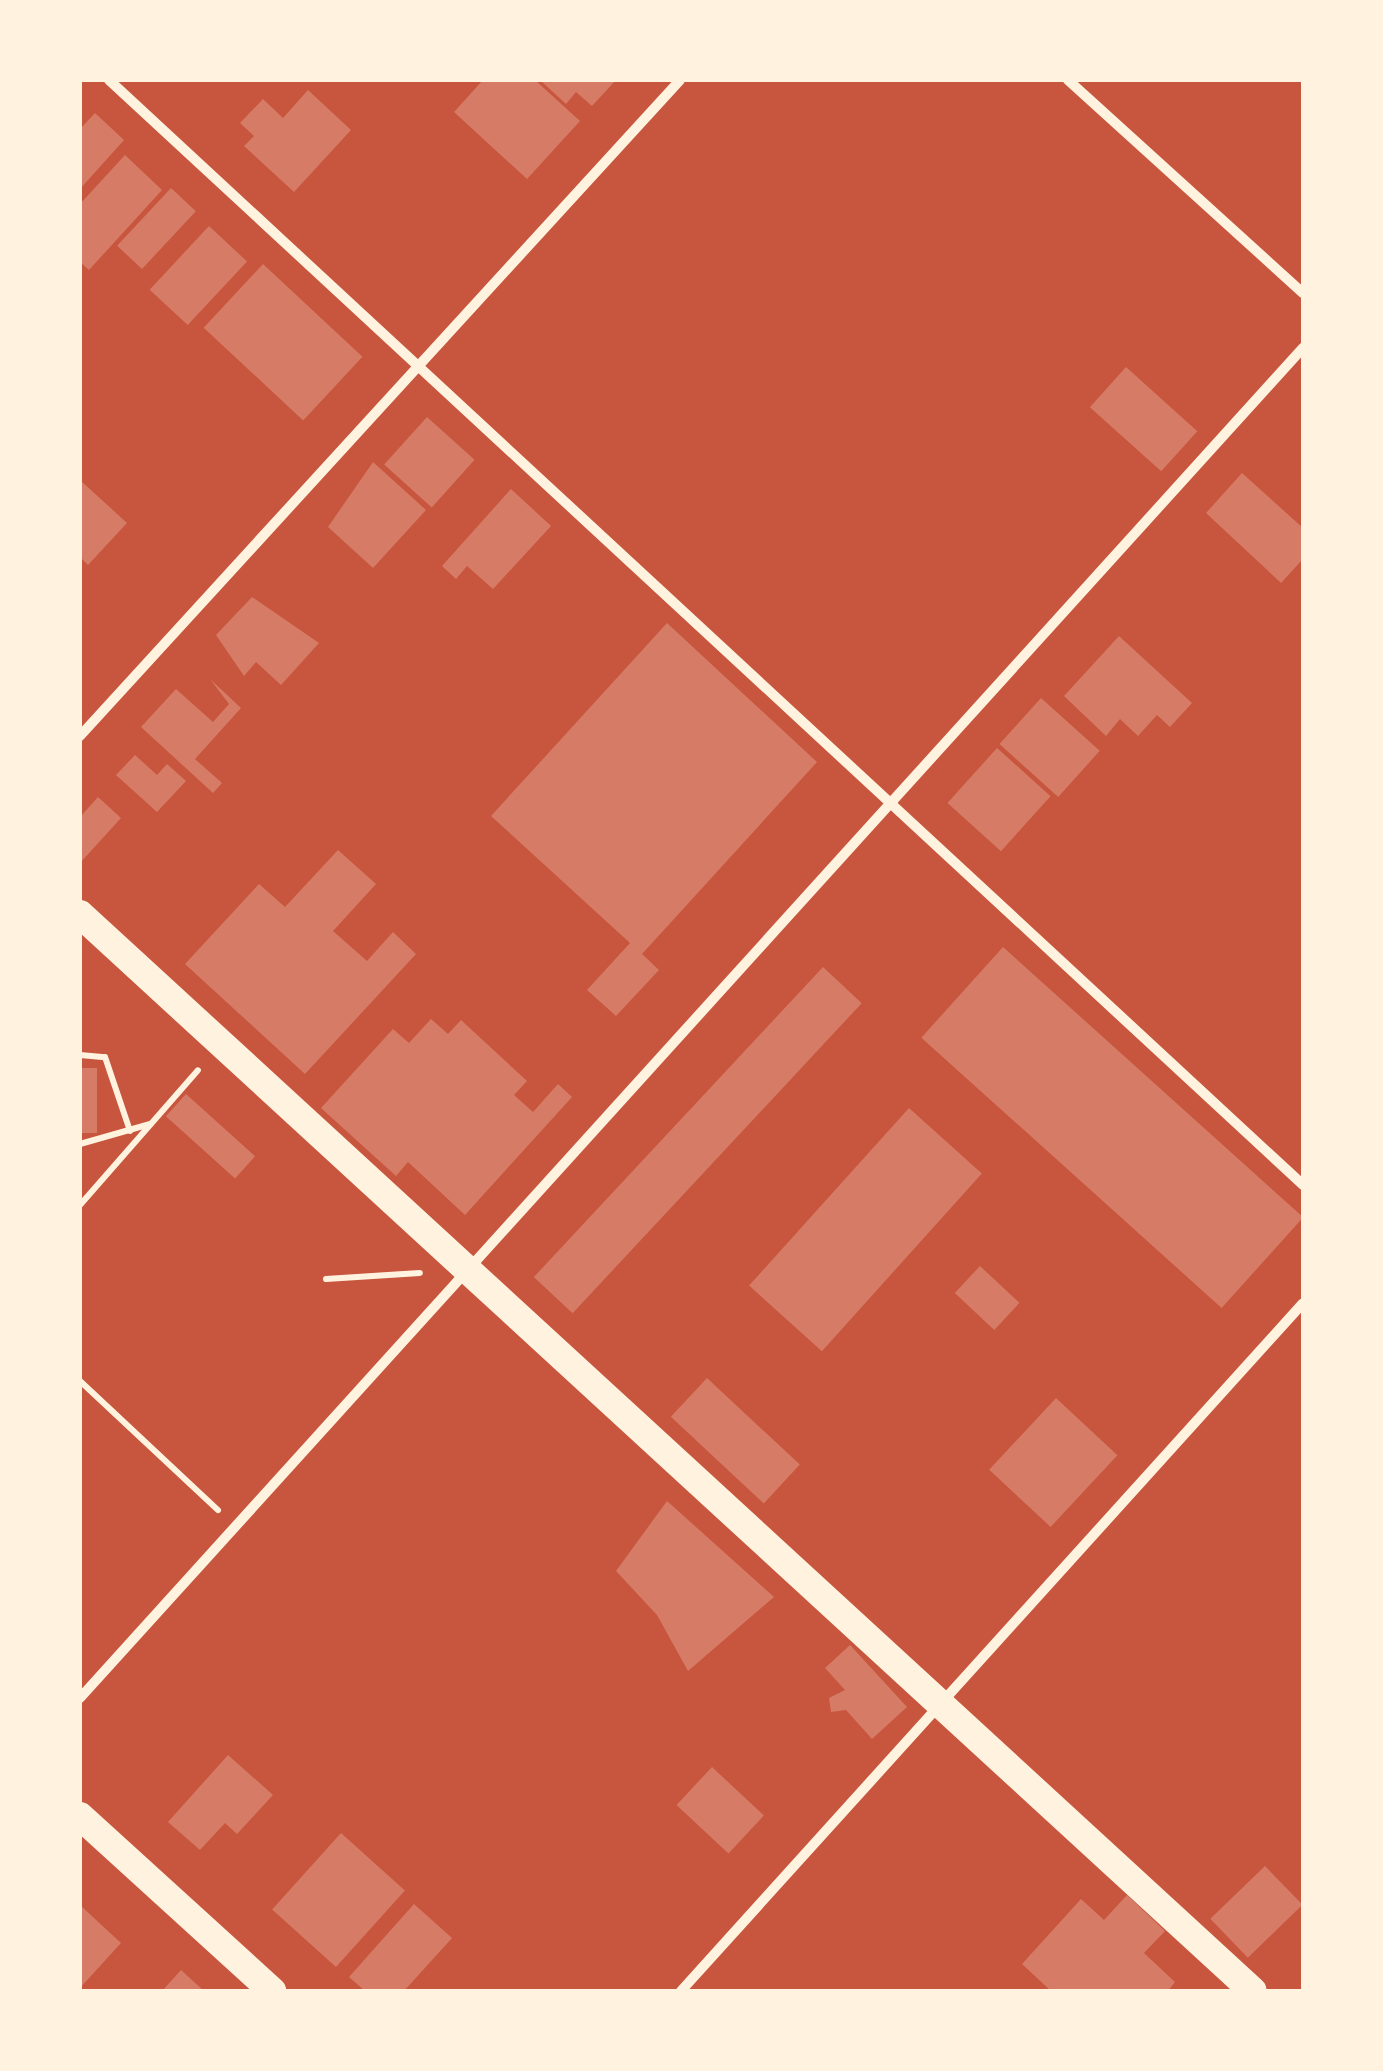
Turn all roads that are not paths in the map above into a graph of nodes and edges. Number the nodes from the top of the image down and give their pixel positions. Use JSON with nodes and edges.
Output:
{"nodes":[{"id":1,"x":109,"y":80,"type":"edge"},
{"id":2,"x":680,"y":80,"type":"edge"},
{"id":3,"x":1068,"y":80,"type":"edge"},
{"id":4,"x":1303,"y":292,"type":"edge"},
{"id":5,"x":1303,"y":348,"type":"edge"},
{"id":6,"x":420,"y":365,"type":"junction"},
{"id":7,"x":80,"y":736,"type":"edge"},
{"id":8,"x":892,"y":802,"type":"junction"},
{"id":9,"x":80,"y":914,"type":"edge"},
{"id":10,"x":1303,"y":1185,"type":"edge"},
{"id":11,"x":468,"y":1270,"type":"junction"},
{"id":12,"x":1303,"y":1303,"type":"edge"},
{"id":13,"x":80,"y":1698,"type":"edge"},
{"id":14,"x":940,"y":1704,"type":"junction"},
{"id":15,"x":80,"y":1816,"type":"edge"},
{"id":16,"x":272,"y":1991,"type":"edge"},
{"id":17,"x":681,"y":1991,"type":"edge"},
{"id":18,"x":1253,"y":1991,"type":"edge"}],
"edges":[{"from":1,"to":6,"type":"street"},
{"from":2,"to":6,"type":"street"},
{"from":3,"to":4,"type":"street"},
{"from":5,"to":8,"type":"street"},
{"from":6,"to":7,"type":"street"},
{"from":6,"to":8,"type":"street"},
{"from":8,"to":10,"type":"street"},
{"from":8,"to":11,"type":"street"},
{"from":9,"to":11,"type":"highway"},
{"from":11,"to":13,"type":"street"},
{"from":11,"to":14,"type":"highway"},
{"from":12,"to":14,"type":"street"},
{"from":14,"to":17,"type":"street"},
{"from":14,"to":18,"type":"highway"},
{"from":15,"to":16,"type":"highway"}]}
